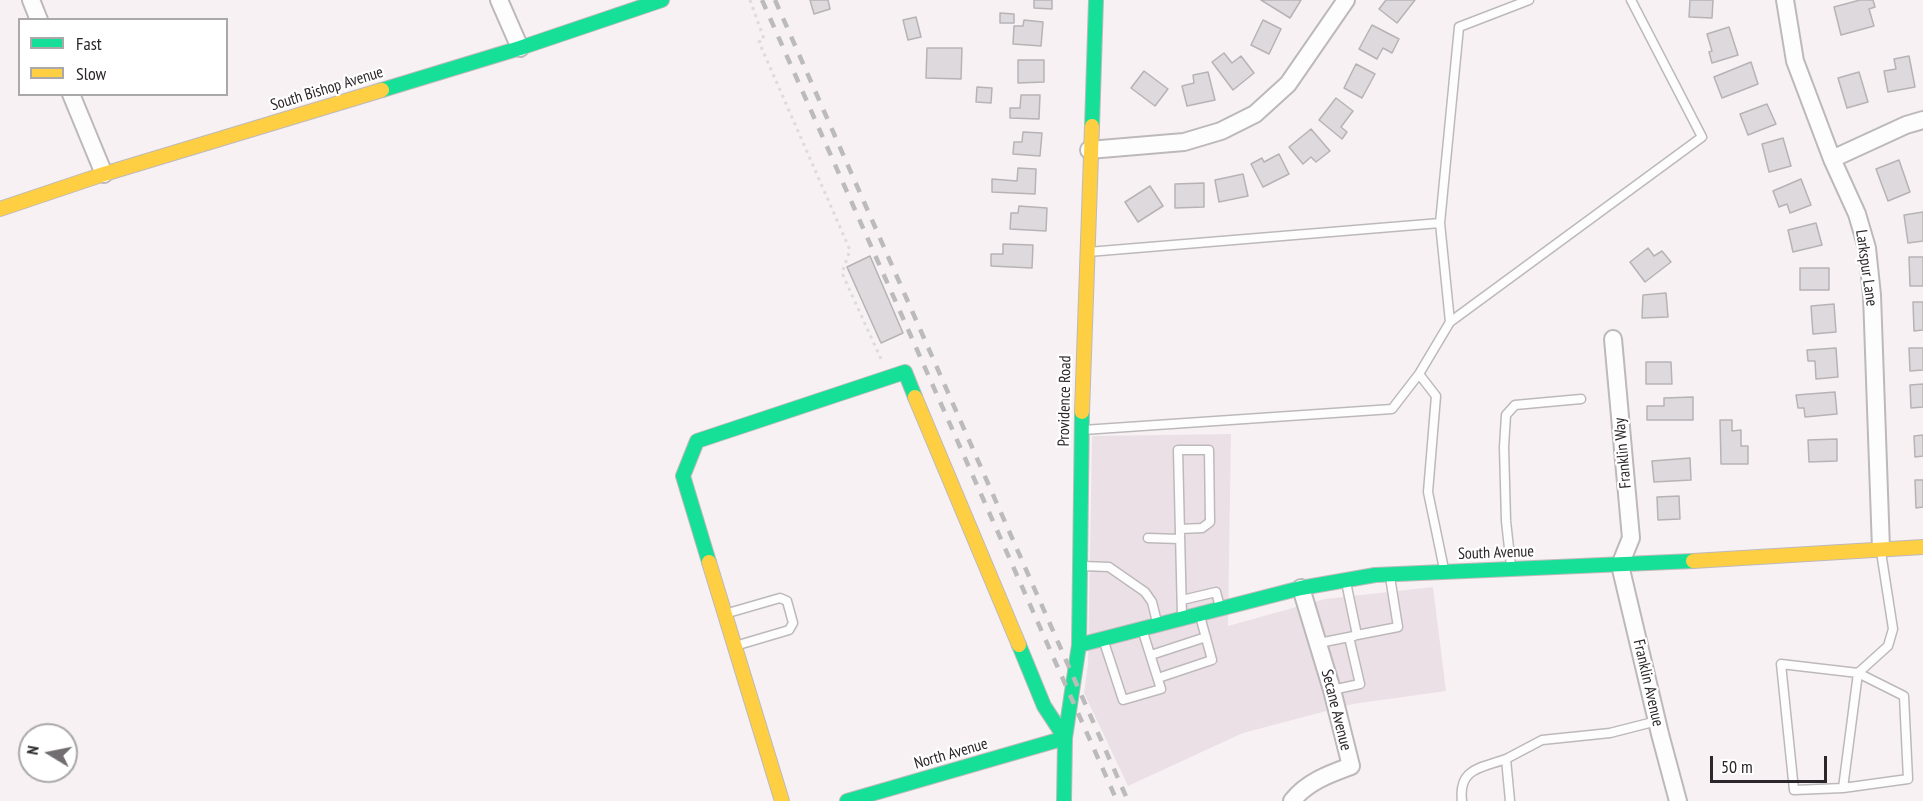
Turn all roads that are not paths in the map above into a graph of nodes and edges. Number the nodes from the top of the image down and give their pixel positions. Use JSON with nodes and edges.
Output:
{"nodes":[{"id":1,"x":31,"y":0,"type":"edge"},
{"id":2,"x":499,"y":0,"type":"edge"},
{"id":3,"x":662,"y":0,"type":"edge"},
{"id":4,"x":1096,"y":0,"type":"edge"},
{"id":5,"x":1346,"y":0,"type":"edge"},
{"id":6,"x":1529,"y":0,"type":"edge"},
{"id":7,"x":1631,"y":0,"type":"edge"},
{"id":8,"x":1785,"y":0,"type":"edge"},
{"id":9,"x":38,"y":18,"type":"edge"},
{"id":10,"x":520,"y":48,"type":"junction"},
{"id":11,"x":71,"y":96,"type":"edge"},
{"id":12,"x":1923,"y":120,"type":"edge"},
{"id":13,"x":1089,"y":150,"type":"junction"},
{"id":14,"x":1832,"y":159,"type":"junction"},
{"id":15,"x":104,"y":174,"type":"junction"},
{"id":16,"x":0,"y":209,"type":"edge"},
{"id":17,"x":1440,"y":223,"type":"junction"},
{"id":18,"x":1086,"y":252,"type":"junction"},
{"id":19,"x":1450,"y":322,"type":"junction"},
{"id":20,"x":1613,"y":339,"type":"dead end"},
{"id":21,"x":1419,"y":374,"type":"junction"},
{"id":22,"x":1581,"y":399,"type":"dead end"},
{"id":23,"x":1081,"y":430,"type":"junction"},
{"id":24,"x":1180,"y":534,"type":"junction"},
{"id":25,"x":1148,"y":538,"type":"dead end"},
{"id":26,"x":1923,"y":547,"type":"edge"},
{"id":27,"x":1881,"y":549,"type":"junction"},
{"id":28,"x":1620,"y":565,"type":"junction"},
{"id":29,"x":1079,"y":566,"type":"junction"},
{"id":30,"x":1512,"y":569,"type":"junction"},
{"id":31,"x":1445,"y":572,"type":"junction"},
{"id":32,"x":1390,"y":574,"type":"junction"},
{"id":33,"x":1346,"y":580,"type":"junction"},
{"id":34,"x":1301,"y":588,"type":"junction"},
{"id":35,"x":1182,"y":600,"type":"junction"},
{"id":36,"x":1220,"y":608,"type":"junction"},
{"id":37,"x":1200,"y":613,"type":"junction"},
{"id":38,"x":725,"y":614,"type":"junction"},
{"id":39,"x":1182,"y":618,"type":"junction"},
{"id":40,"x":1158,"y":624,"type":"junction"},
{"id":41,"x":1142,"y":628,"type":"junction"},
{"id":42,"x":1353,"y":636,"type":"junction"},
{"id":43,"x":1206,"y":637,"type":"junction"},
{"id":44,"x":1103,"y":639,"type":"junction"},
{"id":45,"x":1319,"y":643,"type":"junction"},
{"id":46,"x":1079,"y":645,"type":"junction"},
{"id":47,"x":735,"y":646,"type":"junction"},
{"id":48,"x":1151,"y":655,"type":"junction"},
{"id":49,"x":1858,"y":673,"type":"junction"},
{"id":50,"x":1158,"y":678,"type":"junction"},
{"id":51,"x":1332,"y":690,"type":"junction"},
{"id":52,"x":1657,"y":721,"type":"junction"},
{"id":53,"x":1065,"y":738,"type":"junction"},
{"id":54,"x":1506,"y":759,"type":"junction"},
{"id":55,"x":1843,"y":788,"type":"junction"},
{"id":56,"x":782,"y":801,"type":"edge"},
{"id":57,"x":847,"y":801,"type":"edge"},
{"id":58,"x":1064,"y":801,"type":"edge"},
{"id":59,"x":1292,"y":801,"type":"edge"},
{"id":60,"x":1462,"y":801,"type":"edge"},
{"id":61,"x":1510,"y":801,"type":"edge"},
{"id":62,"x":1678,"y":801,"type":"edge"}],
"edges":[{"from":1,"to":9,"type":"street"},
{"from":2,"to":10,"type":"street"},
{"from":3,"to":10,"type":"street","name":"South Bishop Avenue"},
{"from":4,"to":13,"type":"street","name":"Providence Road"},
{"from":5,"to":13,"type":"street"},
{"from":6,"to":17,"type":"lane"},
{"from":7,"to":19,"type":"lane"},
{"from":8,"to":14,"type":"street","name":"Larkspur Lane"},
{"from":10,"to":15,"type":"street","name":"South Bishop Avenue"},
{"from":11,"to":15,"type":"street"},
{"from":12,"to":14,"type":"street"},
{"from":13,"to":18,"type":"street","name":"Providence Road"},
{"from":14,"to":27,"type":"street","name":"Larkspur Lane"},
{"from":15,"to":16,"type":"street","name":"South Bishop Avenue"},
{"from":17,"to":18,"type":"lane"},
{"from":17,"to":19,"type":"lane"},
{"from":18,"to":23,"type":"street","name":"Providence Road"},
{"from":19,"to":21,"type":"lane"},
{"from":20,"to":28,"type":"street","name":"Franklin Way"},
{"from":21,"to":23,"type":"lane"},
{"from":21,"to":31,"type":"lane"},
{"from":22,"to":30,"type":"lane"},
{"from":23,"to":29,"type":"street","name":"Providence Road"},
{"from":24,"to":24,"type":"lane"},
{"from":24,"to":25,"type":"lane"},
{"from":24,"to":35,"type":"lane"},
{"from":26,"to":27,"type":"street","name":"South Avenue"},
{"from":27,"to":28,"type":"street","name":"South Avenue"},
{"from":27,"to":49,"type":"lane"},
{"from":28,"to":30,"type":"street","name":"South Avenue"},
{"from":28,"to":52,"type":"street","name":"Franklin Avenue"},
{"from":29,"to":40,"type":"lane"},
{"from":29,"to":46,"type":"street","name":"Providence Road"},
{"from":30,"to":31,"type":"street","name":"South Avenue"},
{"from":31,"to":32,"type":"street","name":"South Avenue"},
{"from":32,"to":33,"type":"street","name":"South Avenue"},
{"from":32,"to":42,"type":"lane"},
{"from":33,"to":34,"type":"street","name":"South Avenue"},
{"from":33,"to":42,"type":"lane"},
{"from":34,"to":36,"type":"street","name":"South Avenue"},
{"from":34,"to":45,"type":"street","name":"Secane Avenue"},
{"from":35,"to":36,"type":"lane"},
{"from":35,"to":39,"type":"lane"},
{"from":36,"to":37,"type":"street","name":"South Avenue"},
{"from":37,"to":39,"type":"street","name":"South Avenue"},
{"from":37,"to":43,"type":"lane"},
{"from":38,"to":47,"type":"street"},
{"from":38,"to":47,"type":"lane"},
{"from":38,"to":53,"type":"street"},
{"from":39,"to":40,"type":"street","name":"South Avenue"},
{"from":40,"to":41,"type":"street","name":"South Avenue"},
{"from":41,"to":44,"type":"street","name":"South Avenue"},
{"from":41,"to":48,"type":"lane"},
{"from":42,"to":45,"type":"lane"},
{"from":42,"to":51,"type":"lane"},
{"from":43,"to":48,"type":"lane"},
{"from":43,"to":50,"type":"lane"},
{"from":44,"to":46,"type":"street","name":"South Avenue"},
{"from":44,"to":50,"type":"lane"},
{"from":45,"to":51,"type":"street","name":"Secane Avenue"},
{"from":46,"to":53,"type":"street","name":"Providence Road"},
{"from":47,"to":56,"type":"street"},
{"from":48,"to":50,"type":"lane"},
{"from":49,"to":55,"type":"lane"},
{"from":49,"to":55,"type":"lane"},
{"from":49,"to":55,"type":"lane"},
{"from":51,"to":59,"type":"street","name":"Secane Avenue"},
{"from":52,"to":54,"type":"lane"},
{"from":52,"to":62,"type":"street","name":"Franklin Avenue"},
{"from":53,"to":57,"type":"street","name":"North Avenue"},
{"from":53,"to":58,"type":"street","name":"Providence Road"},
{"from":54,"to":60,"type":"lane"},
{"from":54,"to":61,"type":"lane"}]}
